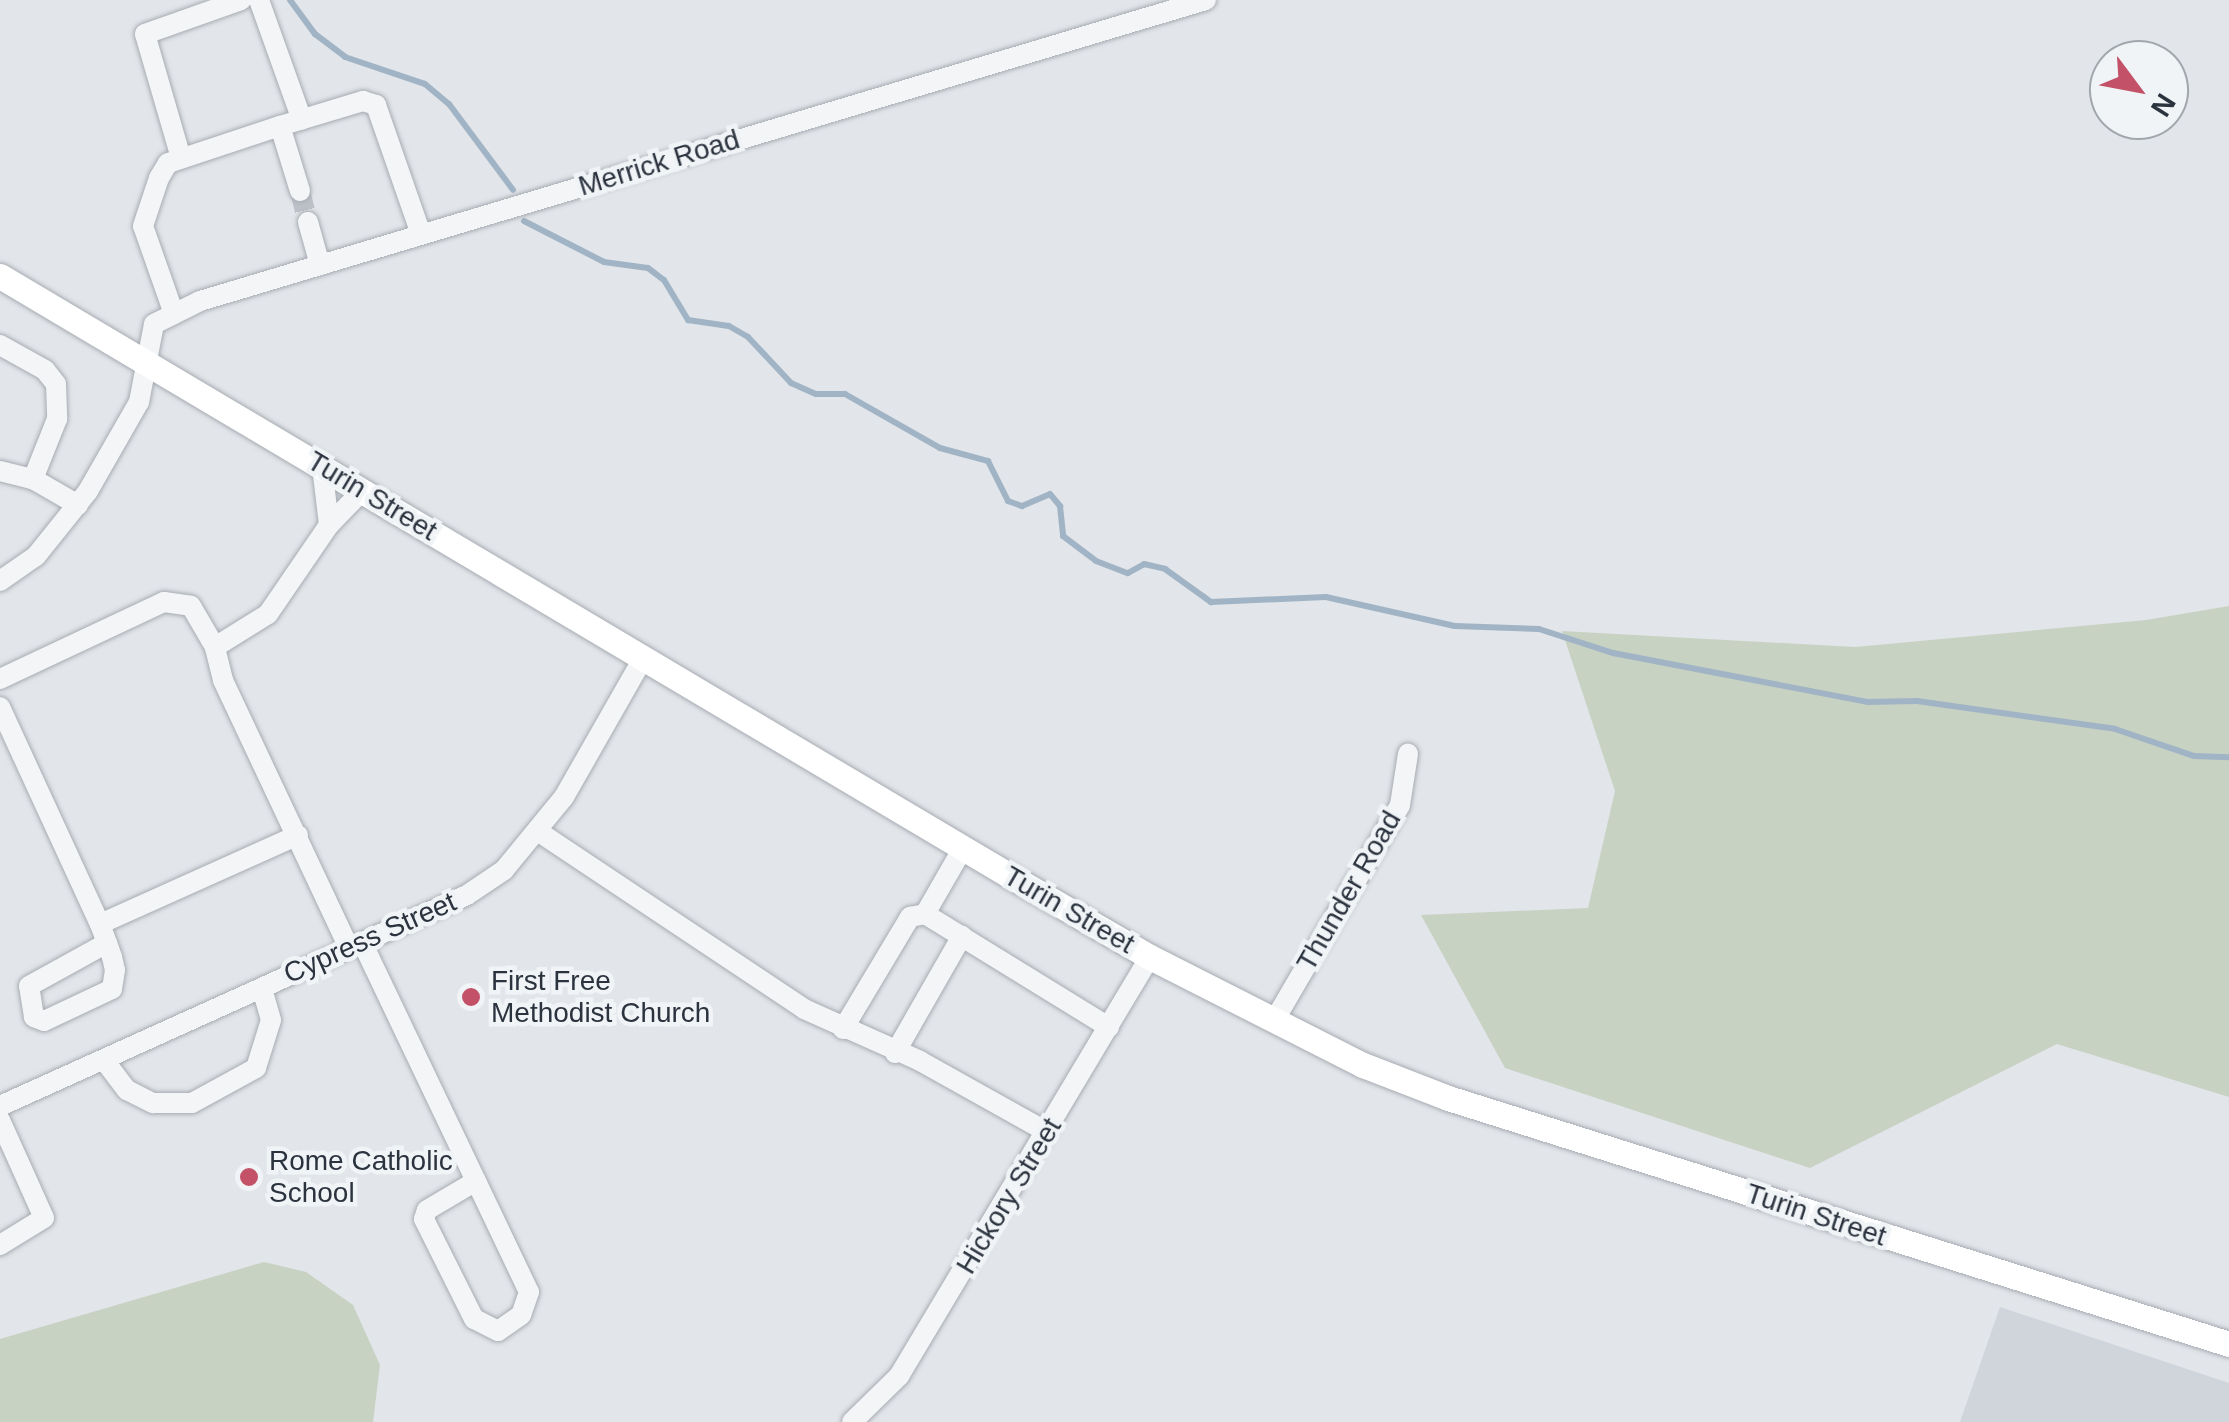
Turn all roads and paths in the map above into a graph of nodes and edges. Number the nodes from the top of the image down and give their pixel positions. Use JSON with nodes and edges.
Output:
{"nodes":[{"id":1,"x":241,"y":0,"type":"edge"},
{"id":2,"x":259,"y":0,"type":"edge"},
{"id":3,"x":1206,"y":0,"type":"edge"},
{"id":4,"x":302,"y":120,"type":"junction"},
{"id":5,"x":280,"y":126,"type":"junction"},
{"id":6,"x":174,"y":160,"type":"junction"},
{"id":7,"x":300,"y":191,"type":"tunnel mouth"},
{"id":8,"x":308,"y":222,"type":"tunnel mouth"},
{"id":9,"x":421,"y":234,"type":"junction"},
{"id":10,"x":320,"y":265,"type":"junction"},
{"id":11,"x":0,"y":276,"type":"edge"},
{"id":12,"x":174,"y":314,"type":"junction"},
{"id":13,"x":0,"y":345,"type":"edge"},
{"id":14,"x":148,"y":364,"type":"junction"},
{"id":15,"x":322,"y":466,"type":"junction"},
{"id":16,"x":0,"y":470,"type":"edge"},
{"id":17,"x":33,"y":479,"type":"junction"},
{"id":18,"x":363,"y":490,"type":"junction"},
{"id":19,"x":78,"y":505,"type":"junction"},
{"id":20,"x":329,"y":525,"type":"junction"},
{"id":21,"x":0,"y":581,"type":"edge"},
{"id":22,"x":215,"y":648,"type":"junction"},
{"id":23,"x":644,"y":657,"type":"junction"},
{"id":24,"x":0,"y":679,"type":"edge"},
{"id":25,"x":0,"y":707,"type":"edge"},
{"id":26,"x":1408,"y":754,"type":"dead end"},
{"id":27,"x":539,"y":832,"type":"junction"},
{"id":28,"x":298,"y":835,"type":"junction"},
{"id":29,"x":963,"y":848,"type":"junction"},
{"id":30,"x":924,"y":914,"type":"junction"},
{"id":31,"x":104,"y":933,"type":"junction"},
{"id":32,"x":962,"y":936,"type":"junction"},
{"id":33,"x":356,"y":945,"type":"junction"},
{"id":34,"x":1150,"y":957,"type":"junction"},
{"id":35,"x":262,"y":988,"type":"junction"},
{"id":36,"x":1274,"y":1021,"type":"junction"},
{"id":37,"x":1109,"y":1027,"type":"junction"},
{"id":38,"x":843,"y":1029,"type":"junction"},
{"id":39,"x":894,"y":1053,"type":"junction"},
{"id":40,"x":104,"y":1060,"type":"junction"},
{"id":41,"x":0,"y":1106,"type":"edge"},
{"id":42,"x":0,"y":1120,"type":"edge"},
{"id":43,"x":1047,"y":1132,"type":"junction"},
{"id":44,"x":20,"y":1165,"type":"junction"},
{"id":45,"x":0,"y":1175,"type":"edge"},
{"id":46,"x":476,"y":1181,"type":"junction"},
{"id":47,"x":0,"y":1245,"type":"edge"},
{"id":48,"x":2229,"y":1344,"type":"edge"},
{"id":49,"x":852,"y":1422,"type":"edge"}],
"edges":[{"from":1,"to":6,"type":"street"},
{"from":2,"to":4,"type":"street"},
{"from":3,"to":9,"type":"street","name":"Merrick Road"},
{"from":4,"to":5,"type":"street"},
{"from":4,"to":9,"type":"street"},
{"from":5,"to":6,"type":"street"},
{"from":5,"to":7,"type":"street"},
{"from":6,"to":12,"type":"street"},
{"from":8,"to":10,"type":"street"},
{"from":9,"to":10,"type":"street","name":"Merrick Road"},
{"from":10,"to":12,"type":"street","name":"Merrick Road"},
{"from":11,"to":14,"type":"main road","name":"Turin Street"},
{"from":12,"to":14,"type":"street"},
{"from":13,"to":17,"type":"street"},
{"from":14,"to":15,"type":"main road","name":"Turin Street"},
{"from":14,"to":19,"type":"street"},
{"from":15,"to":18,"type":"main road","name":"Turin Street"},
{"from":15,"to":20,"type":"street"},
{"from":16,"to":17,"type":"street"},
{"from":17,"to":19,"type":"street"},
{"from":18,"to":20,"type":"street"},
{"from":18,"to":23,"type":"main road","name":"Turin Street"},
{"from":19,"to":21,"type":"street"},
{"from":20,"to":22,"type":"street"},
{"from":22,"to":24,"type":"street"},
{"from":22,"to":28,"type":"street"},
{"from":23,"to":27,"type":"street","name":"Cypress Street"},
{"from":23,"to":29,"type":"main road","name":"Turin Street"},
{"from":25,"to":31,"type":"street"},
{"from":26,"to":36,"type":"street","name":"Thunder Road"},
{"from":27,"to":33,"type":"street","name":"Cypress Street"},
{"from":27,"to":38,"type":"street"},
{"from":28,"to":31,"type":"street"},
{"from":28,"to":33,"type":"street"},
{"from":29,"to":30,"type":"street"},
{"from":29,"to":34,"type":"main road","name":"Turin Street"},
{"from":30,"to":32,"type":"street"},
{"from":30,"to":38,"type":"street"},
{"from":31,"to":31,"type":"street"},
{"from":32,"to":37,"type":"street"},
{"from":32,"to":39,"type":"street"},
{"from":33,"to":35,"type":"street","name":"Cypress Street"},
{"from":33,"to":46,"type":"street"},
{"from":34,"to":36,"type":"main road","name":"Turin Street"},
{"from":34,"to":37,"type":"street","name":"Hickory Street"},
{"from":35,"to":40,"type":"street","name":"Cypress Street"},
{"from":35,"to":40,"type":"street"},
{"from":36,"to":48,"type":"main road","name":"Turin Street"},
{"from":37,"to":43,"type":"street","name":"Hickory Street"},
{"from":38,"to":39,"type":"street"},
{"from":39,"to":43,"type":"street"},
{"from":40,"to":41,"type":"street","name":"Cypress Street"},
{"from":42,"to":44,"type":"street"},
{"from":43,"to":49,"type":"street","name":"Hickory Street"},
{"from":44,"to":45,"type":"street"},
{"from":44,"to":47,"type":"street"},
{"from":46,"to":46,"type":"street"}]}
